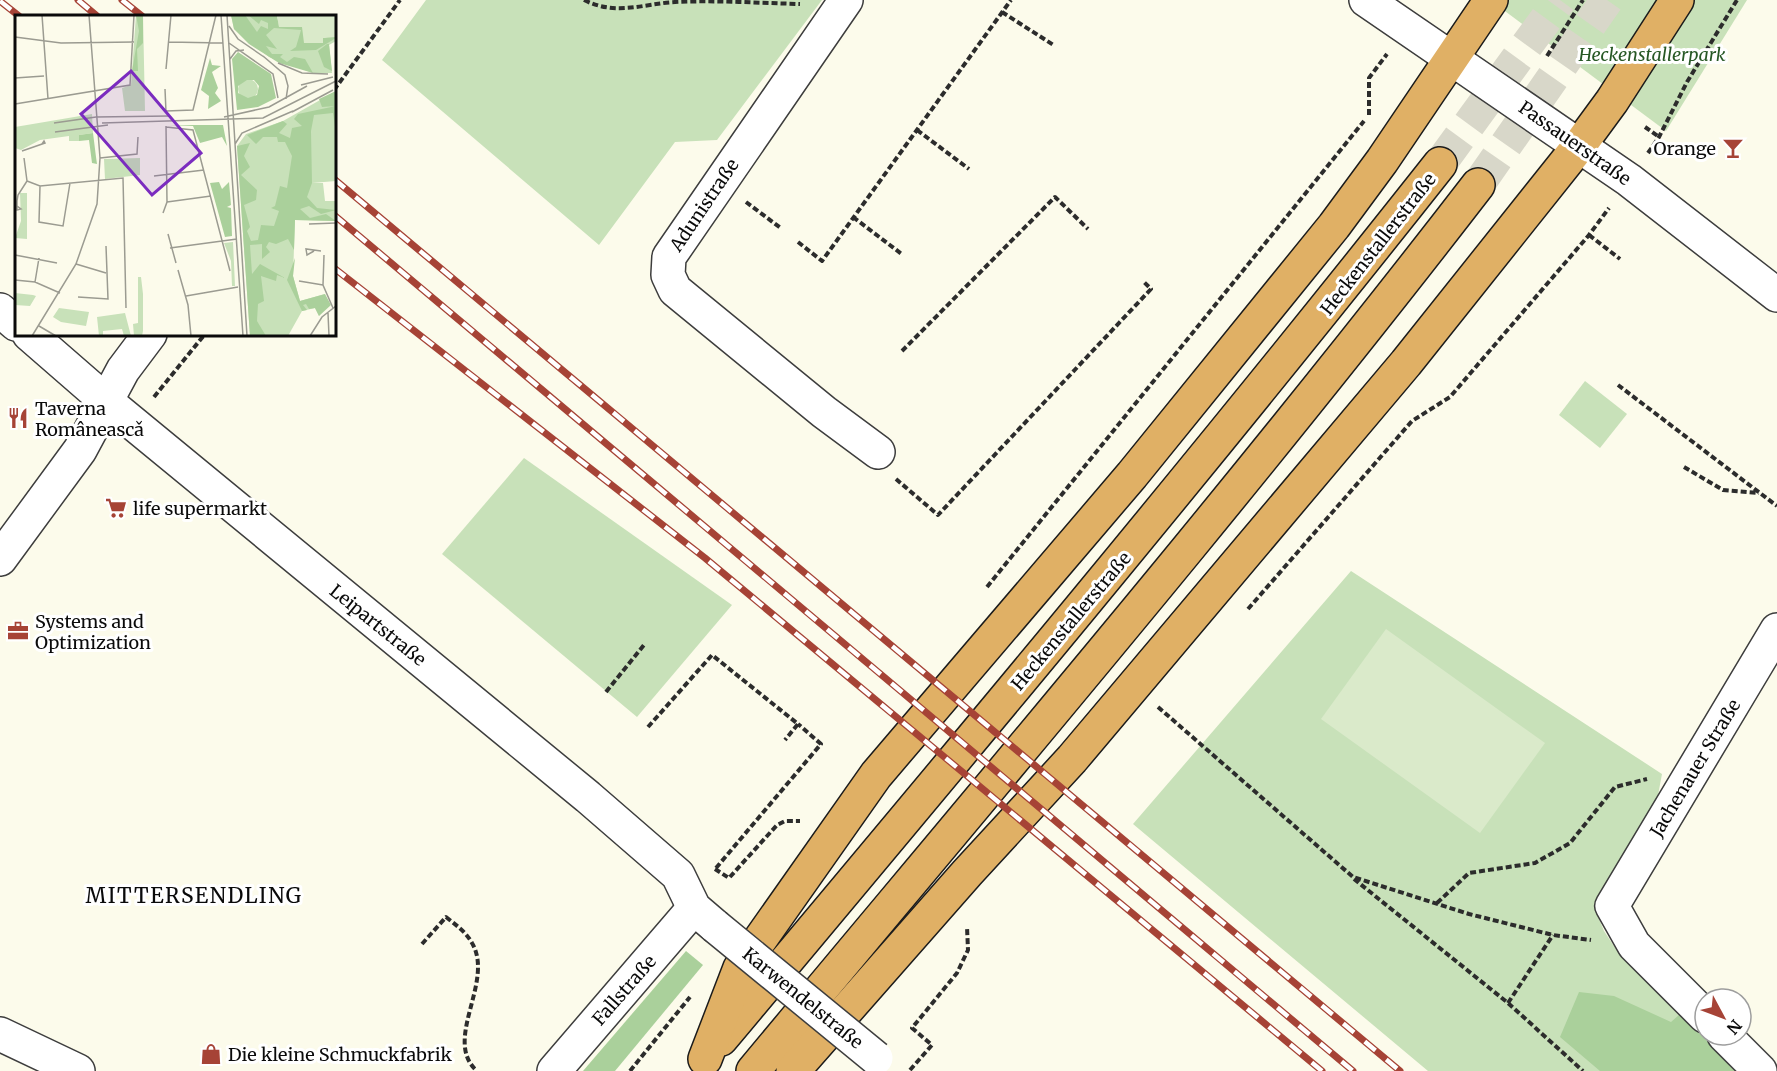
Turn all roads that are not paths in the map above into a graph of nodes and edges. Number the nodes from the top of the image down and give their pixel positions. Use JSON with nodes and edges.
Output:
{"nodes":[{"id":1,"x":1366,"y":0,"type":"edge"},
{"id":2,"x":1491,"y":0,"type":"edge"},
{"id":3,"x":1677,"y":0,"type":"edge"},
{"id":4,"x":844,"y":2,"type":"edge"},
{"id":5,"x":1452,"y":58,"type":"junction"},
{"id":6,"x":1579,"y":146,"type":"junction"},
{"id":7,"x":1440,"y":164,"type":"tunnel mouth"},
{"id":8,"x":1478,"y":185,"type":"tunnel mouth"},
{"id":9,"x":1777,"y":295,"type":"edge"},
{"id":10,"x":0,"y":310,"type":"edge"},
{"id":11,"x":15,"y":323,"type":"edge"},
{"id":12,"x":30,"y":336,"type":"edge"},
{"id":13,"x":148,"y":336,"type":"edge"},
{"id":14,"x":106,"y":401,"type":"junction"},
{"id":15,"x":878,"y":452,"type":"road end"},
{"id":16,"x":0,"y":559,"type":"edge"},
{"id":17,"x":1777,"y":630,"type":"edge"},
{"id":18,"x":704,"y":917,"type":"junction"},
{"id":19,"x":1693,"y":1004,"type":"edge"},
{"id":20,"x":0,"y":1034,"type":"edge"},
{"id":21,"x":1736,"y":1047,"type":"edge"},
{"id":22,"x":699,"y":1065,"type":"edge"},
{"id":23,"x":883,"y":1065,"type":"edge"},
{"id":24,"x":78,"y":1071,"type":"edge"},
{"id":25,"x":554,"y":1071,"type":"edge"},
{"id":26,"x":753,"y":1071,"type":"edge"},
{"id":27,"x":793,"y":1071,"type":"edge"},
{"id":28,"x":1760,"y":1071,"type":"edge"}],
"edges":[{"from":1,"to":5,"type":"street","name":"Passauerstraße"},
{"from":2,"to":5,"type":"highway"},
{"from":3,"to":6,"type":"highway"},
{"from":4,"to":15,"type":"street","name":"Adunistraße"},
{"from":5,"to":6,"type":"street","name":"Passauerstraße"},
{"from":5,"to":22,"type":"highway"},
{"from":6,"to":9,"type":"street","name":"Passauerstraße"},
{"from":6,"to":27,"type":"highway"},
{"from":7,"to":22,"type":"highway","name":"Heckenstallerstraße"},
{"from":8,"to":26,"type":"highway"},
{"from":10,"to":11,"type":"street"},
{"from":12,"to":14,"type":"street","name":"Leipartstraße"},
{"from":13,"to":14,"type":"street"},
{"from":14,"to":16,"type":"street"},
{"from":14,"to":18,"type":"street","name":"Leipartstraße"},
{"from":17,"to":19,"type":"street","name":"Jachenauer Straße"},
{"from":18,"to":23,"type":"street","name":"Karwendelstraße","bridge":true},
{"from":18,"to":25,"type":"street","name":"Fallstraße"},
{"from":20,"to":24,"type":"street"},
{"from":21,"to":28,"type":"street"}]}
